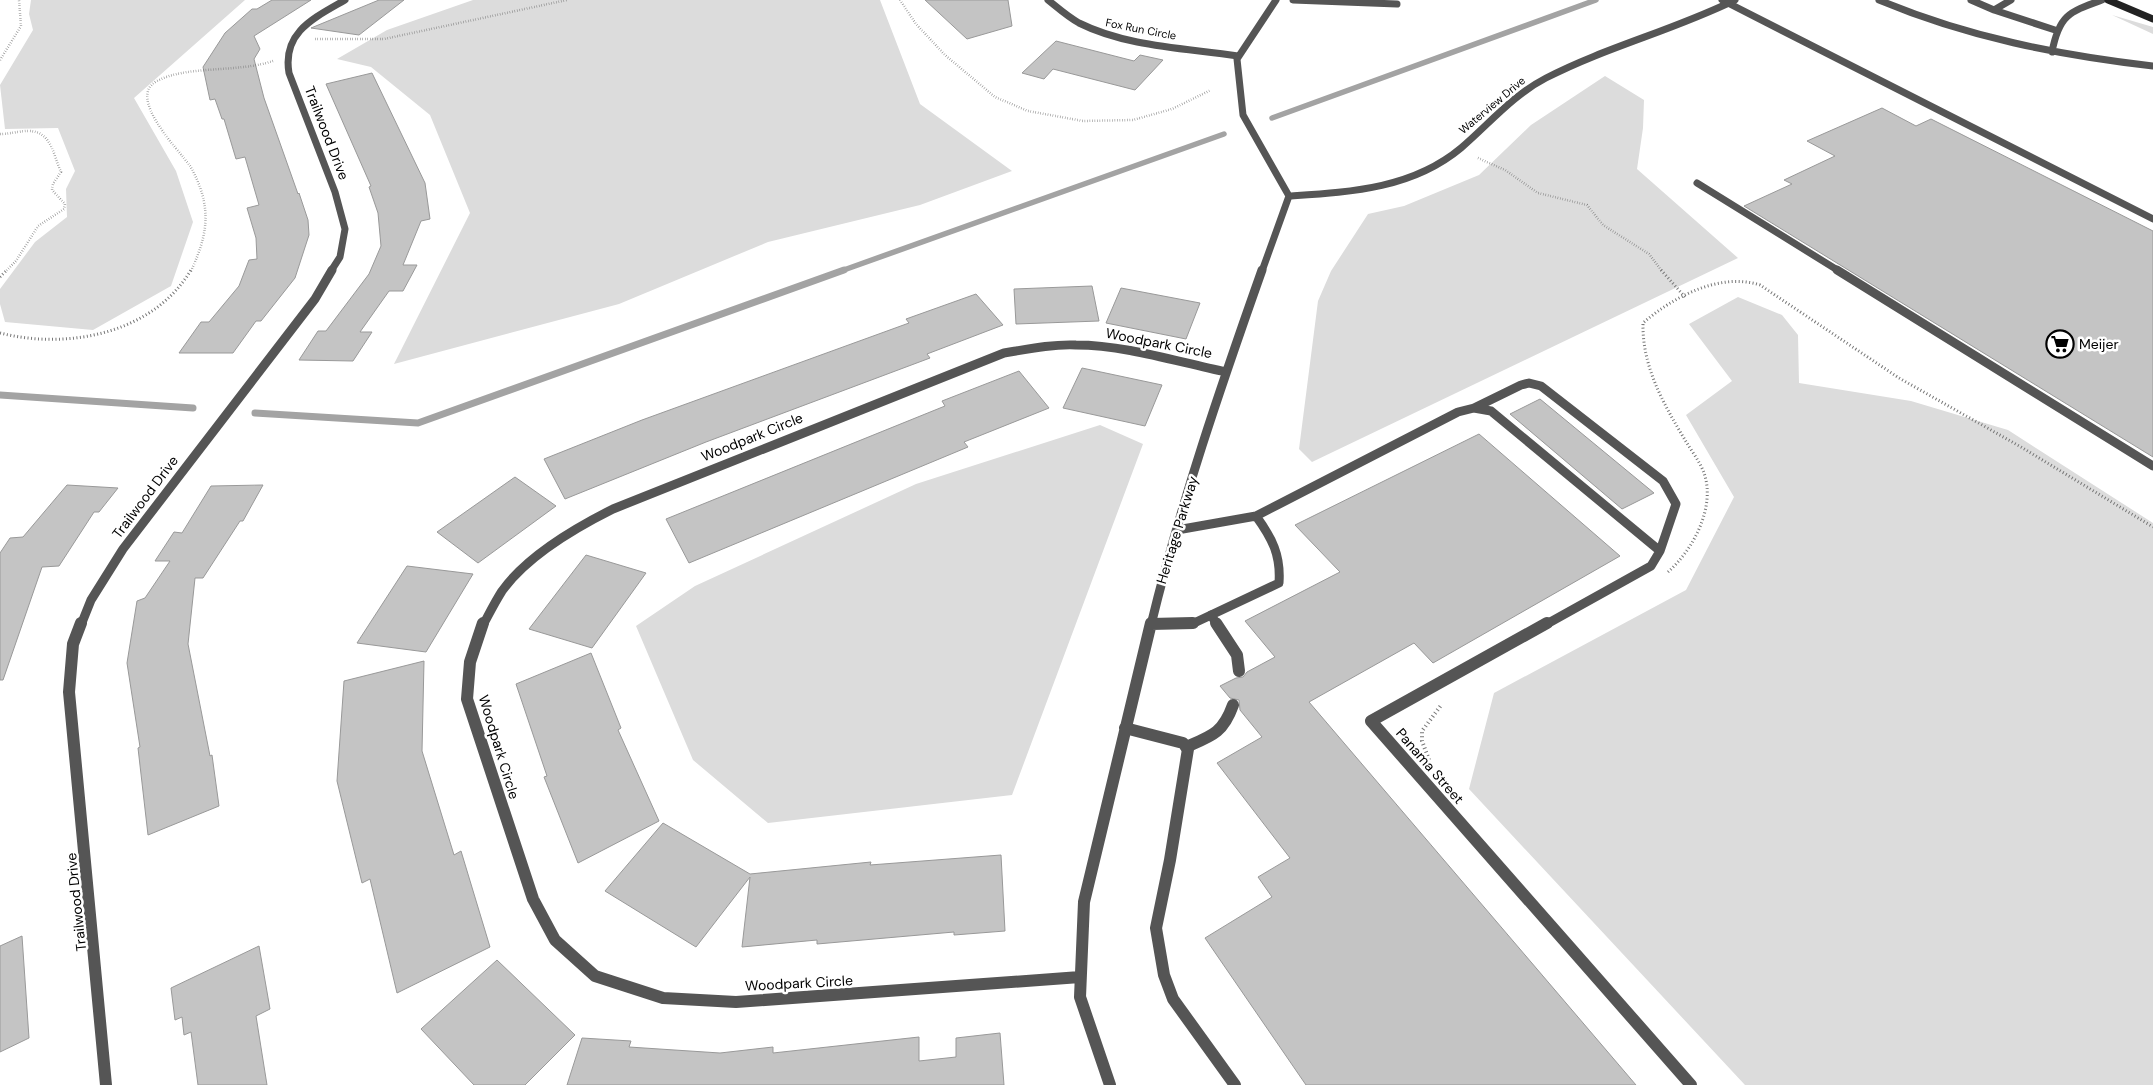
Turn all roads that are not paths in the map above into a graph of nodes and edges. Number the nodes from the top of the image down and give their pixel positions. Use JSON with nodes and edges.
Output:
{"nodes":[{"id":1,"x":345,"y":0,"type":"edge"},
{"id":2,"x":1048,"y":0,"type":"edge"},
{"id":3,"x":1276,"y":0,"type":"edge"},
{"id":4,"x":1293,"y":0,"type":"edge"},
{"id":5,"x":1880,"y":0,"type":"edge"},
{"id":6,"x":1970,"y":0,"type":"edge"},
{"id":7,"x":2011,"y":0,"type":"edge"},
{"id":8,"x":2102,"y":0,"type":"edge"},
{"id":9,"x":2108,"y":0,"type":"edge"},
{"id":10,"x":1729,"y":1,"type":"edge"},
{"id":11,"x":1398,"y":4,"type":"dead end"},
{"id":12,"x":1994,"y":10,"type":"junction"},
{"id":13,"x":2153,"y":18,"type":"edge"},
{"id":14,"x":2055,"y":30,"type":"junction"},
{"id":15,"x":2052,"y":52,"type":"junction"},
{"id":16,"x":1238,"y":56,"type":"junction"},
{"id":17,"x":2153,"y":66,"type":"edge"},
{"id":18,"x":1697,"y":183,"type":"dead end"},
{"id":19,"x":1289,"y":196,"type":"junction"},
{"id":20,"x":2153,"y":219,"type":"edge"},
{"id":21,"x":1226,"y":372,"type":"junction"},
{"id":22,"x":1474,"y":408,"type":"junction"},
{"id":23,"x":2153,"y":466,"type":"edge"},
{"id":24,"x":1256,"y":516,"type":"junction"},
{"id":25,"x":1177,"y":530,"type":"junction"},
{"id":26,"x":1660,"y":550,"type":"junction"},
{"id":27,"x":1212,"y":615,"type":"junction"},
{"id":28,"x":1151,"y":624,"type":"junction"},
{"id":29,"x":1239,"y":671,"type":"dead end"},
{"id":30,"x":1233,"y":705,"type":"dead end"},
{"id":31,"x":1125,"y":728,"type":"junction"},
{"id":32,"x":1186,"y":747,"type":"junction"},
{"id":33,"x":1080,"y":977,"type":"junction"},
{"id":34,"x":106,"y":1085,"type":"edge"},
{"id":35,"x":1110,"y":1085,"type":"edge"},
{"id":36,"x":1235,"y":1085,"type":"edge"},
{"id":37,"x":1691,"y":1085,"type":"edge"}],
"edges":[{"from":1,"to":34,"type":"street","name":"Trailwood Drive"},
{"from":2,"to":16,"type":"street","name":"Fox Run Circle"},
{"from":3,"to":16,"type":"street"},
{"from":4,"to":11,"type":"street"},
{"from":5,"to":15,"type":"street"},
{"from":6,"to":12,"type":"street"},
{"from":7,"to":12,"type":"street"},
{"from":8,"to":14,"type":"street"},
{"from":9,"to":13,"type":"main road"},
{"from":10,"to":19,"type":"street","name":"Waterview Drive"},
{"from":10,"to":20,"type":"street"},
{"from":12,"to":14,"type":"street"},
{"from":14,"to":15,"type":"street"},
{"from":15,"to":17,"type":"street"},
{"from":16,"to":19,"type":"street"},
{"from":18,"to":23,"type":"street"},
{"from":19,"to":21,"type":"street","name":"Heritage Parkway"},
{"from":21,"to":25,"type":"street","name":"Heritage Parkway"},
{"from":21,"to":33,"type":"street","name":"Woodpark Circle"},
{"from":22,"to":24,"type":"street","name":"Panama Street"},
{"from":22,"to":26,"type":"street"},
{"from":22,"to":26,"type":"street","name":"Panama Street"},
{"from":24,"to":25,"type":"street","name":"Panama Street"},
{"from":24,"to":27,"type":"street"},
{"from":25,"to":28,"type":"street","name":"Heritage Parkway"},
{"from":26,"to":37,"type":"street","name":"Panama Street"},
{"from":27,"to":28,"type":"street"},
{"from":27,"to":29,"type":"street"},
{"from":28,"to":31,"type":"street","name":"Heritage Parkway"},
{"from":30,"to":32,"type":"street"},
{"from":31,"to":32,"type":"street"},
{"from":31,"to":33,"type":"street","name":"Heritage Parkway"},
{"from":32,"to":36,"type":"street"},
{"from":33,"to":35,"type":"street","name":"Heritage Parkway"}]}
